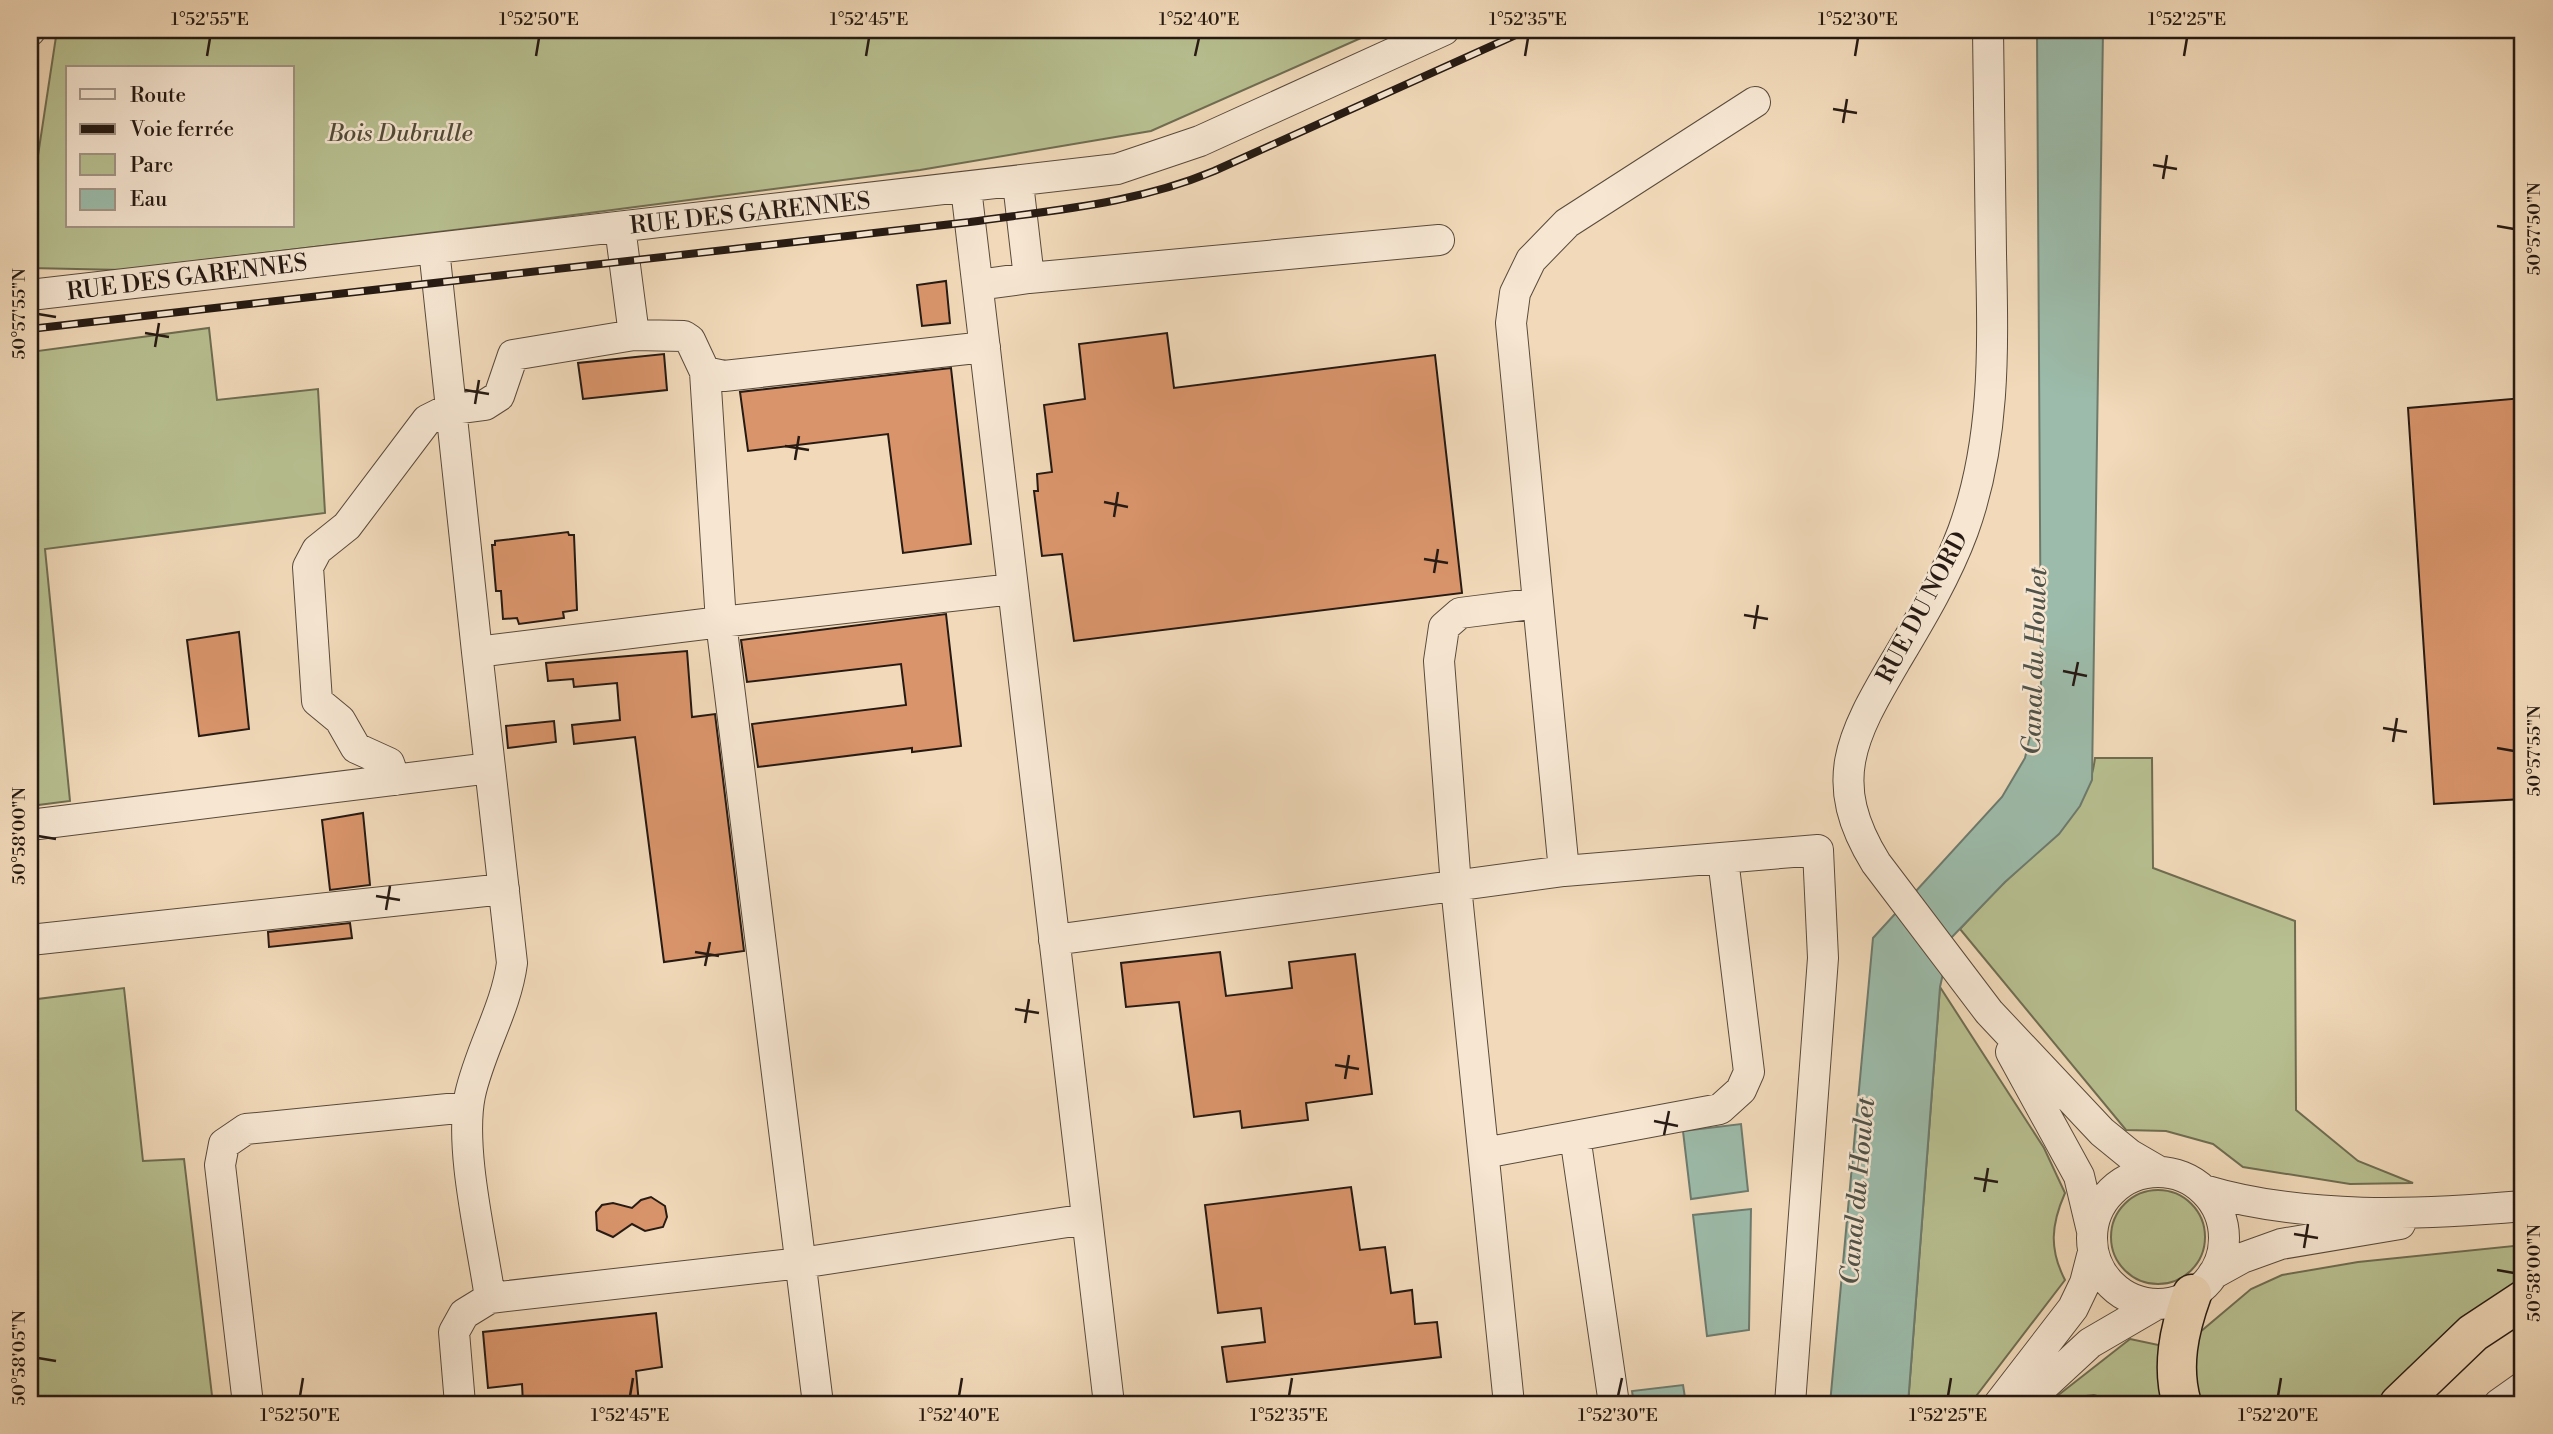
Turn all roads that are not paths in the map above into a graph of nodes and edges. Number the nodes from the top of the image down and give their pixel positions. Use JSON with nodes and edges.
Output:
{"nodes":[{"id":1,"x":1444,"y":30,"type":"edge"},
{"id":2,"x":1988,"y":30,"type":"edge"},
{"id":3,"x":1755,"y":102,"type":"dead end"},
{"id":4,"x":1018,"y":183,"type":"junction"},
{"id":5,"x":966,"y":188,"type":"junction"},
{"id":6,"x":620,"y":227,"type":"junction"},
{"id":7,"x":1439,"y":240,"type":"dead end"},
{"id":8,"x":434,"y":249,"type":"junction"},
{"id":9,"x":1028,"y":278,"type":"junction"},
{"id":10,"x":978,"y":285,"type":"junction"},
{"id":11,"x":30,"y":295,"type":"edge"},
{"id":12,"x":634,"y":335,"type":"junction"},
{"id":13,"x":985,"y":347,"type":"junction"},
{"id":14,"x":705,"y":372,"type":"junction"},
{"id":15,"x":450,"y":410,"type":"junction"},
{"id":16,"x":1013,"y":589,"type":"junction"},
{"id":17,"x":1538,"y":603,"type":"junction"},
{"id":18,"x":722,"y":622,"type":"junction"},
{"id":19,"x":477,"y":652,"type":"junction"},
{"id":20,"x":490,"y":768,"type":"junction"},
{"id":21,"x":395,"y":780,"type":"junction"},
{"id":22,"x":1853,"y":814,"type":"junction"},
{"id":23,"x":30,"y":825,"type":"edge"},
{"id":24,"x":1818,"y":850,"type":"junction"},
{"id":25,"x":1723,"y":859,"type":"junction"},
{"id":26,"x":1564,"y":871,"type":"junction"},
{"id":27,"x":1456,"y":886,"type":"junction"},
{"id":28,"x":504,"y":889,"type":"junction"},
{"id":29,"x":30,"y":940,"type":"edge"},
{"id":30,"x":1054,"y":940,"type":"junction"},
{"id":31,"x":1989,"y":1012,"type":"junction"},
{"id":32,"x":468,"y":1107,"type":"junction"},
{"id":33,"x":1575,"y":1136,"type":"junction"},
{"id":34,"x":1483,"y":1153,"type":"junction"},
{"id":35,"x":2160,"y":1172,"type":"junction"},
{"id":36,"x":2204,"y":1190,"type":"junction"},
{"id":37,"x":2523,"y":1206,"type":"edge"},
{"id":38,"x":2458,"y":1212,"type":"junction"},
{"id":39,"x":1087,"y":1219,"type":"junction"},
{"id":40,"x":2093,"y":1242,"type":"junction"},
{"id":41,"x":801,"y":1263,"type":"junction"},
{"id":42,"x":2187,"y":1291,"type":"junction"},
{"id":43,"x":490,"y":1298,"type":"junction"},
{"id":44,"x":2523,"y":1300,"type":"edge"},
{"id":45,"x":2523,"y":1317,"type":"edge"},
{"id":46,"x":2523,"y":1387,"type":"edge"},
{"id":47,"x":248,"y":1404,"type":"edge"},
{"id":48,"x":460,"y":1404,"type":"edge"},
{"id":49,"x":818,"y":1404,"type":"edge"},
{"id":50,"x":1109,"y":1404,"type":"edge"},
{"id":51,"x":1509,"y":1404,"type":"edge"},
{"id":52,"x":1614,"y":1404,"type":"edge"},
{"id":53,"x":1790,"y":1404,"type":"edge"},
{"id":54,"x":1999,"y":1404,"type":"edge"},
{"id":55,"x":2024,"y":1404,"type":"edge"},
{"id":56,"x":2182,"y":1404,"type":"edge"},
{"id":57,"x":2399,"y":1404,"type":"edge"},
{"id":58,"x":2427,"y":1404,"type":"edge"},
{"id":59,"x":2499,"y":1404,"type":"edge"}],
"edges":[{"from":1,"to":4,"type":"street","name":"RUE DES GARENNES"},
{"from":2,"to":22,"type":"street","name":"RUE DU NORD"},
{"from":3,"to":17,"type":"street"},
{"from":4,"to":5,"type":"street","name":"RUE DES GARENNES"},
{"from":4,"to":9,"type":"street"},
{"from":5,"to":6,"type":"street","name":"RUE DES GARENNES"},
{"from":5,"to":10,"type":"street"},
{"from":6,"to":8,"type":"street","name":"RUE DES GARENNES"},
{"from":6,"to":12,"type":"street"},
{"from":7,"to":9,"type":"street"},
{"from":8,"to":11,"type":"street","name":"RUE DES GARENNES"},
{"from":8,"to":15,"type":"street"},
{"from":9,"to":10,"type":"street"},
{"from":10,"to":13,"type":"street"},
{"from":12,"to":14,"type":"street"},
{"from":12,"to":15,"type":"street"},
{"from":13,"to":14,"type":"street"},
{"from":13,"to":16,"type":"street"},
{"from":14,"to":18,"type":"street"},
{"from":15,"to":19,"type":"street"},
{"from":15,"to":21,"type":"street"},
{"from":16,"to":18,"type":"street"},
{"from":16,"to":30,"type":"street"},
{"from":17,"to":26,"type":"street"},
{"from":17,"to":27,"type":"street"},
{"from":18,"to":19,"type":"street"},
{"from":18,"to":41,"type":"street"},
{"from":19,"to":20,"type":"street"},
{"from":20,"to":21,"type":"street"},
{"from":20,"to":28,"type":"street"},
{"from":21,"to":23,"type":"street"},
{"from":22,"to":24,"type":"street"},
{"from":22,"to":31,"type":"street","name":"RUE DU NORD"},
{"from":24,"to":25,"type":"street"},
{"from":24,"to":53,"type":"street"},
{"from":25,"to":26,"type":"street"},
{"from":25,"to":33,"type":"street"},
{"from":26,"to":27,"type":"street"},
{"from":27,"to":30,"type":"street"},
{"from":27,"to":34,"type":"street"},
{"from":28,"to":29,"type":"street"},
{"from":28,"to":32,"type":"street"},
{"from":30,"to":39,"type":"street"},
{"from":31,"to":35,"type":"street","name":"RUE DU NORD"},
{"from":31,"to":40,"type":"street","name":"RUE DU NORD"},
{"from":32,"to":43,"type":"street"},
{"from":32,"to":47,"type":"street"},
{"from":33,"to":34,"type":"street"},
{"from":33,"to":52,"type":"street"},
{"from":34,"to":51,"type":"street"},
{"from":35,"to":36,"type":"street"},
{"from":35,"to":40,"type":"street"},
{"from":36,"to":38,"type":"street"},
{"from":36,"to":42,"type":"street"},
{"from":37,"to":38,"type":"street"},
{"from":38,"to":42,"type":"street"},
{"from":39,"to":41,"type":"street"},
{"from":39,"to":50,"type":"street"},
{"from":40,"to":42,"type":"street"},
{"from":40,"to":54,"type":"street"},
{"from":41,"to":43,"type":"street"},
{"from":41,"to":49,"type":"street"},
{"from":42,"to":55,"type":"street"},
{"from":42,"to":56,"type":"highway"},
{"from":43,"to":48,"type":"street"},
{"from":44,"to":57,"type":"highway"},
{"from":45,"to":58,"type":"highway"},
{"from":46,"to":59,"type":"street"}]}
